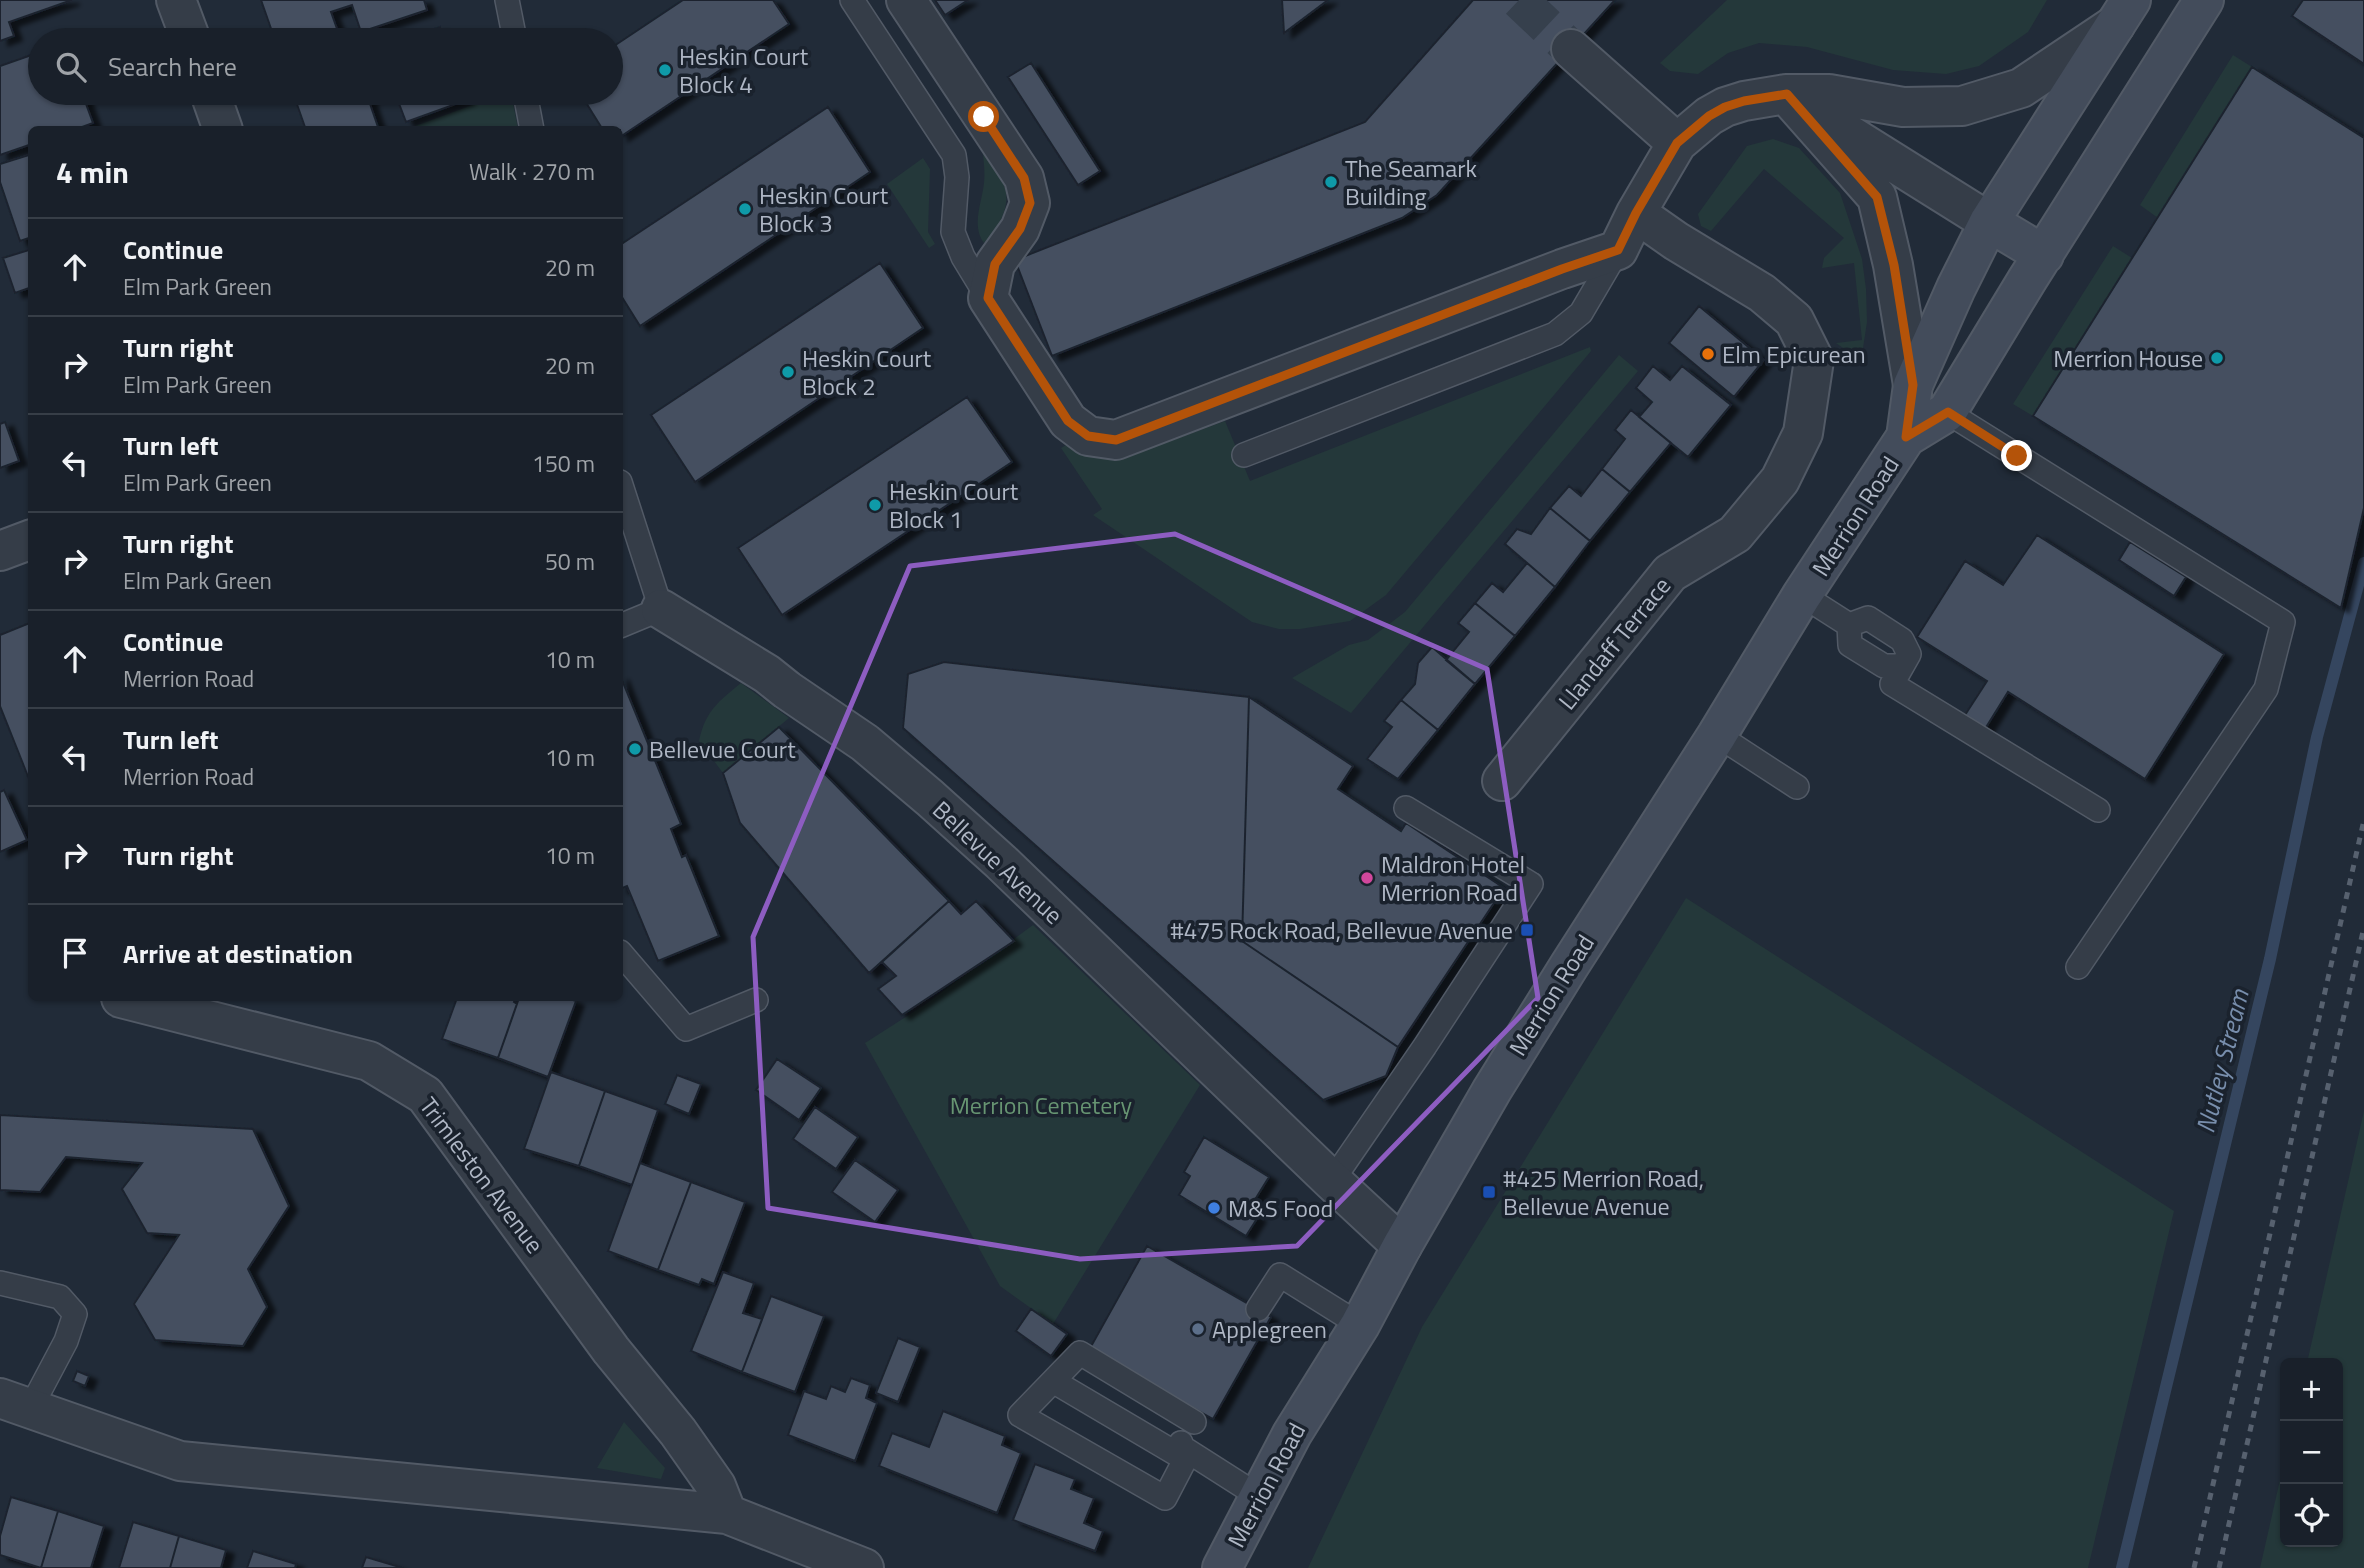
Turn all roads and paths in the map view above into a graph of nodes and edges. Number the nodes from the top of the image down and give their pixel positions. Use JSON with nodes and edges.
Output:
{"nodes":[{"id":1,"x":176,"y":0,"type":"edge"},
{"id":2,"x":507,"y":0,"type":"edge"},
{"id":3,"x":852,"y":0,"type":"edge"},
{"id":4,"x":906,"y":0,"type":"edge"},
{"id":5,"x":2204,"y":0,"type":"edge"},
{"id":6,"x":2123,"y":12,"type":"edge"},
{"id":7,"x":186,"y":28,"type":"edge"},
{"id":8,"x":513,"y":28,"type":"edge"},
{"id":9,"x":1571,"y":49,"type":"tunnel mouth"},
{"id":10,"x":1787,"y":94,"type":"junction"},
{"id":11,"x":214,"y":105,"type":"edge"},
{"id":12,"x":527,"y":105,"type":"edge"},
{"id":13,"x":222,"y":126,"type":"edge"},
{"id":14,"x":531,"y":126,"type":"edge"},
{"id":15,"x":1677,"y":143,"type":"junction"},
{"id":16,"x":1636,"y":213,"type":"junction"},
{"id":17,"x":1989,"y":222,"type":"junction"},
{"id":18,"x":1618,"y":250,"type":"junction"},
{"id":19,"x":2044,"y":255,"type":"junction"},
{"id":20,"x":988,"y":298,"type":"junction"},
{"id":21,"x":1913,"y":385,"type":"junction"},
{"id":22,"x":1948,"y":412,"type":"junction"},
{"id":23,"x":1906,"y":437,"type":"junction"},
{"id":24,"x":1244,"y":455,"type":"dead end"},
{"id":25,"x":623,"y":491,"type":"edge"},
{"id":26,"x":28,"y":540,"type":"edge"},
{"id":27,"x":0,"y":551,"type":"edge"},
{"id":28,"x":1802,"y":595,"type":"junction"},
{"id":29,"x":661,"y":609,"type":"junction"},
{"id":30,"x":623,"y":625,"type":"edge"},
{"id":31,"x":1849,"y":625,"type":"junction"},
{"id":32,"x":1905,"y":660,"type":"junction"},
{"id":33,"x":1717,"y":735,"type":"junction"},
{"id":34,"x":1502,"y":781,"type":"dead end"},
{"id":35,"x":1797,"y":787,"type":"dead end"},
{"id":36,"x":1406,"y":808,"type":"dead end"},
{"id":37,"x":2098,"y":810,"type":"dead end"},
{"id":38,"x":623,"y":956,"type":"edge"},
{"id":39,"x":2078,"y":967,"type":"dead end"},
{"id":40,"x":756,"y":1000,"type":"dead end"},
{"id":41,"x":133,"y":1001,"type":"edge"},
{"id":42,"x":1332,"y":1181,"type":"junction"},
{"id":43,"x":1402,"y":1246,"type":"junction"},
{"id":44,"x":0,"y":1283,"type":"edge"},
{"id":45,"x":1258,"y":1309,"type":"dead end"},
{"id":46,"x":1360,"y":1325,"type":"junction"},
{"id":47,"x":1053,"y":1381,"type":"junction"},
{"id":48,"x":15,"y":1404,"type":"edge"},
{"id":49,"x":1184,"y":1449,"type":"junction"},
{"id":50,"x":1260,"y":1497,"type":"junction"},
{"id":51,"x":727,"y":1514,"type":"junction"},
{"id":52,"x":864,"y":1568,"type":"edge"},
{"id":53,"x":1222,"y":1568,"type":"edge"}],
"edges":[{"from":1,"to":7,"type":"street"},
{"from":2,"to":8,"type":"lane"},
{"from":3,"to":20,"type":"lane"},
{"from":4,"to":20,"type":"street"},
{"from":5,"to":19,"type":"main road","name":"Merrion Road"},
{"from":6,"to":10,"type":"street","name":"Merrion Road"},
{"from":6,"to":17,"type":"main road","name":"Merrion Road"},
{"from":9,"to":15,"type":"street"},
{"from":10,"to":15,"type":"street","name":"Merrion Road"},
{"from":10,"to":17,"type":"street"},
{"from":10,"to":21,"type":"street"},
{"from":11,"to":13,"type":"street"},
{"from":12,"to":14,"type":"lane"},
{"from":15,"to":16,"type":"street","name":"Merrion Road"},
{"from":16,"to":18,"type":"street","name":"Merrion Road"},
{"from":16,"to":34,"type":"street","name":"Llandaff Terrace"},
{"from":17,"to":19,"type":"main road"},
{"from":17,"to":21,"type":"main road","name":"Merrion Road"},
{"from":18,"to":20,"type":"street"},
{"from":18,"to":24,"type":"lane"},
{"from":19,"to":22,"type":"main road","name":"Merrion Road"},
{"from":21,"to":23,"type":"main road","name":"Merrion Road"},
{"from":22,"to":23,"type":"main road","name":"Merrion Road"},
{"from":22,"to":39,"type":"lane"},
{"from":23,"to":28,"type":"main road","name":"Merrion Road"},
{"from":25,"to":29,"type":"lane"},
{"from":26,"to":27,"type":"street"},
{"from":28,"to":31,"type":"lane"},
{"from":28,"to":33,"type":"main road","name":"Merrion Road"},
{"from":29,"to":30,"type":"lane"},
{"from":29,"to":42,"type":"street","name":"Bellevue Avenue"},
{"from":31,"to":32,"type":"lane"},
{"from":31,"to":32,"type":"lane"},
{"from":32,"to":37,"type":"lane"},
{"from":33,"to":35,"type":"lane"},
{"from":33,"to":43,"type":"main road","name":"Merrion Road"},
{"from":36,"to":42,"type":"lane"},
{"from":38,"to":40,"type":"lane"},
{"from":41,"to":51,"type":"street","name":"Trimleston Avenue"},
{"from":42,"to":43,"type":"street","name":"Bellevue Avenue"},
{"from":43,"to":46,"type":"main road","name":"Merrion Road"},
{"from":44,"to":48,"type":"lane"},
{"from":45,"to":46,"type":"lane"},
{"from":46,"to":50,"type":"main road","name":"Merrion Road"},
{"from":47,"to":49,"type":"lane"},
{"from":47,"to":49,"type":"lane"},
{"from":47,"to":49,"type":"lane"},
{"from":48,"to":51,"type":"street"},
{"from":49,"to":50,"type":"lane"},
{"from":50,"to":53,"type":"main road","name":"Merrion Road"},
{"from":51,"to":52,"type":"street"}]}
